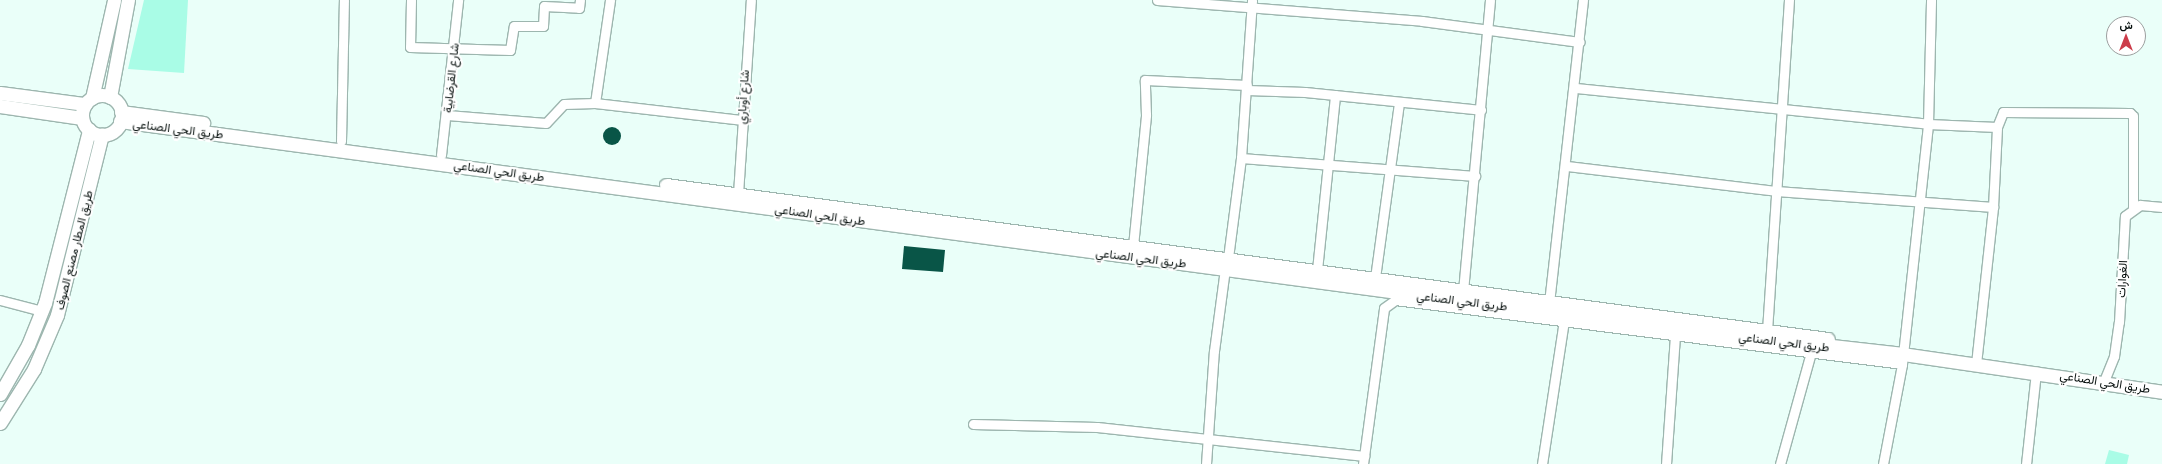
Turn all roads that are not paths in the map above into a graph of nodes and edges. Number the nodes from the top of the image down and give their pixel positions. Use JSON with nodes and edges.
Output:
{"nodes":[{"id":1,"x":114,"y":0,"type":"edge"},
{"id":2,"x":128,"y":0,"type":"edge"},
{"id":3,"x":344,"y":0,"type":"edge"},
{"id":4,"x":411,"y":0,"type":"edge"},
{"id":5,"x":458,"y":0,"type":"edge"},
{"id":6,"x":580,"y":0,"type":"edge"},
{"id":7,"x":610,"y":0,"type":"edge"},
{"id":8,"x":751,"y":0,"type":"edge"},
{"id":9,"x":1157,"y":0,"type":"edge"},
{"id":10,"x":1490,"y":0,"type":"edge"},
{"id":11,"x":1583,"y":0,"type":"edge"},
{"id":12,"x":1789,"y":0,"type":"edge"},
{"id":13,"x":1931,"y":0,"type":"edge"},
{"id":14,"x":1252,"y":4,"type":"edge"},
{"id":15,"x":1486,"y":30,"type":"junction"},
{"id":16,"x":1580,"y":42,"type":"junction"},
{"id":17,"x":455,"y":49,"type":"junction"},
{"id":18,"x":1247,"y":87,"type":"junction"},
{"id":19,"x":1576,"y":88,"type":"junction"},
{"id":20,"x":0,"y":93,"type":"edge"},
{"id":21,"x":1334,"y":95,"type":"junction"},
{"id":22,"x":110,"y":97,"type":"junction"},
{"id":23,"x":88,"y":101,"type":"junction"},
{"id":24,"x":595,"y":103,"type":"junction"},
{"id":25,"x":1399,"y":103,"type":"junction"},
{"id":26,"x":0,"y":106,"type":"edge"},
{"id":27,"x":1782,"y":109,"type":"junction"},
{"id":28,"x":1481,"y":110,"type":"junction"},
{"id":29,"x":121,"y":116,"type":"junction"},
{"id":30,"x":447,"y":116,"type":"junction"},
{"id":31,"x":82,"y":118,"type":"junction"},
{"id":32,"x":741,"y":120,"type":"junction"},
{"id":33,"x":1928,"y":124,"type":"junction"},
{"id":34,"x":1997,"y":127,"type":"junction"},
{"id":35,"x":89,"y":130,"type":"junction"},
{"id":36,"x":102,"y":135,"type":"junction"},
{"id":37,"x":341,"y":141,"type":"junction"},
{"id":38,"x":442,"y":155,"type":"junction"},
{"id":39,"x":1241,"y":158,"type":"junction"},
{"id":40,"x":1328,"y":164,"type":"junction"},
{"id":41,"x":1567,"y":166,"type":"junction"},
{"id":42,"x":1390,"y":169,"type":"junction"},
{"id":43,"x":1475,"y":176,"type":"junction"},
{"id":44,"x":1776,"y":191,"type":"junction"},
{"id":45,"x":738,"y":194,"type":"junction"},
{"id":46,"x":1917,"y":201,"type":"junction"},
{"id":47,"x":1993,"y":207,"type":"junction"},
{"id":48,"x":2162,"y":207,"type":"edge"},
{"id":49,"x":2133,"y":208,"type":"junction"},
{"id":50,"x":1133,"y":246,"type":"junction"},
{"id":51,"x":1226,"y":263,"type":"junction"},
{"id":52,"x":1317,"y":270,"type":"junction"},
{"id":53,"x":1375,"y":278,"type":"junction"},
{"id":54,"x":1387,"y":291,"type":"junction"},
{"id":55,"x":1463,"y":291,"type":"junction"},
{"id":56,"x":0,"y":300,"type":"edge"},
{"id":57,"x":1549,"y":303,"type":"junction"},
{"id":58,"x":1384,"y":308,"type":"junction"},
{"id":59,"x":42,"y":311,"type":"junction"},
{"id":60,"x":1564,"y":321,"type":"junction"},
{"id":61,"x":1767,"y":331,"type":"junction"},
{"id":62,"x":1675,"y":335,"type":"junction"},
{"id":63,"x":1811,"y":352,"type":"junction"},
{"id":64,"x":1902,"y":359,"type":"junction"},
{"id":65,"x":1976,"y":364,"type":"junction"},
{"id":66,"x":2036,"y":372,"type":"junction"},
{"id":67,"x":2104,"y":381,"type":"junction"},
{"id":68,"x":2162,"y":392,"type":"edge"},
{"id":69,"x":0,"y":394,"type":"edge"},
{"id":70,"x":0,"y":424,"type":"edge"},
{"id":71,"x":972,"y":424,"type":"dead end"},
{"id":72,"x":1209,"y":437,"type":"junction"},
{"id":73,"x":1363,"y":460,"type":"edge"},
{"id":74,"x":1206,"y":464,"type":"edge"},
{"id":75,"x":1542,"y":464,"type":"edge"},
{"id":76,"x":1666,"y":464,"type":"edge"},
{"id":77,"x":1780,"y":464,"type":"edge"},
{"id":78,"x":1883,"y":464,"type":"edge"},
{"id":79,"x":2026,"y":464,"type":"edge"}],
"edges":[{"from":1,"to":23,"type":"highway"},
{"from":2,"to":22,"type":"highway"},
{"from":3,"to":37,"type":"street"},
{"from":4,"to":17,"type":"street"},
{"from":5,"to":17,"type":"street","name":"شارع القرضابية"},
{"from":6,"to":17,"type":"street"},
{"from":7,"to":24,"type":"street"},
{"from":8,"to":32,"type":"street","name":"شارع أوباري"},
{"from":9,"to":14,"type":"street"},
{"from":10,"to":15,"type":"street"},
{"from":11,"to":16,"type":"street"},
{"from":12,"to":27,"type":"street"},
{"from":13,"to":33,"type":"street"},
{"from":14,"to":15,"type":"street"},
{"from":14,"to":18,"type":"street"},
{"from":15,"to":16,"type":"street"},
{"from":15,"to":28,"type":"street"},
{"from":16,"to":19,"type":"street"},
{"from":17,"to":30,"type":"street","name":"شارع القرضابية"},
{"from":18,"to":21,"type":"street"},
{"from":18,"to":39,"type":"street"},
{"from":18,"to":50,"type":"street"},
{"from":19,"to":27,"type":"street"},
{"from":19,"to":41,"type":"street"},
{"from":20,"to":23,"type":"highway"},
{"from":21,"to":25,"type":"street"},
{"from":21,"to":40,"type":"street"},
{"from":22,"to":23,"type":"highway"},
{"from":22,"to":29,"type":"highway"},
{"from":23,"to":31,"type":"highway"},
{"from":24,"to":30,"type":"street"},
{"from":24,"to":32,"type":"street"},
{"from":25,"to":28,"type":"street"},
{"from":25,"to":42,"type":"street"},
{"from":26,"to":31,"type":"highway"},
{"from":27,"to":33,"type":"street"},
{"from":27,"to":44,"type":"street"},
{"from":28,"to":43,"type":"street"},
{"from":29,"to":36,"type":"highway"},
{"from":29,"to":37,"type":"highway"},
{"from":29,"to":51,"type":"highway","name":"طريق الحي الصناعي"},
{"from":30,"to":38,"type":"street","name":"شارع القرضابية"},
{"from":31,"to":35,"type":"highway"},
{"from":32,"to":45,"type":"street","name":"شارع أوباري"},
{"from":33,"to":34,"type":"street"},
{"from":33,"to":46,"type":"street"},
{"from":34,"to":47,"type":"street"},
{"from":34,"to":49,"type":"street"},
{"from":35,"to":36,"type":"highway"},
{"from":35,"to":59,"type":"highway","name":"طريق المطار مصنع الصوف"},
{"from":36,"to":70,"type":"highway","name":"طريق المطار مصنع الصوف"},
{"from":37,"to":38,"type":"highway"},
{"from":38,"to":45,"type":"highway"},
{"from":39,"to":40,"type":"street"},
{"from":39,"to":51,"type":"street"},
{"from":40,"to":42,"type":"street"},
{"from":40,"to":52,"type":"street"},
{"from":41,"to":44,"type":"street"},
{"from":41,"to":57,"type":"street"},
{"from":42,"to":43,"type":"street"},
{"from":42,"to":53,"type":"street"},
{"from":43,"to":55,"type":"street"},
{"from":44,"to":46,"type":"street"},
{"from":44,"to":61,"type":"street"},
{"from":45,"to":50,"type":"highway"},
{"from":46,"to":47,"type":"street"},
{"from":46,"to":64,"type":"street"},
{"from":47,"to":65,"type":"street"},
{"from":48,"to":49,"type":"street"},
{"from":49,"to":67,"type":"street","name":"الغوارات"},
{"from":50,"to":51,"type":"highway"},
{"from":51,"to":52,"type":"highway"},
{"from":51,"to":54,"type":"highway","name":"طريق الحي الصناعي"},
{"from":51,"to":72,"type":"street"},
{"from":52,"to":53,"type":"highway"},
{"from":53,"to":55,"type":"highway"},
{"from":54,"to":58,"type":"street"},
{"from":54,"to":64,"type":"highway","name":"طريق الحي الصناعي"},
{"from":55,"to":57,"type":"highway"},
{"from":56,"to":59,"type":"street"},
{"from":57,"to":61,"type":"highway"},
{"from":58,"to":60,"type":"street"},
{"from":58,"to":73,"type":"street"},
{"from":59,"to":69,"type":"highway","name":"طريق المطار مصنع الصوف"},
{"from":60,"to":62,"type":"street"},
{"from":60,"to":75,"type":"street"},
{"from":61,"to":64,"type":"highway"},
{"from":62,"to":63,"type":"street"},
{"from":62,"to":76,"type":"street"},
{"from":63,"to":64,"type":"street"},
{"from":63,"to":77,"type":"street"},
{"from":64,"to":65,"type":"highway","name":"طريق الحي الصناعي"},
{"from":64,"to":78,"type":"street"},
{"from":65,"to":66,"type":"highway","name":"طريق الحي الصناعي"},
{"from":66,"to":67,"type":"highway","name":"طريق الحي الصناعي"},
{"from":66,"to":79,"type":"street"},
{"from":67,"to":68,"type":"highway","name":"طريق الحي الصناعي"},
{"from":71,"to":72,"type":"street"},
{"from":72,"to":73,"type":"street"},
{"from":72,"to":74,"type":"street"}]}
